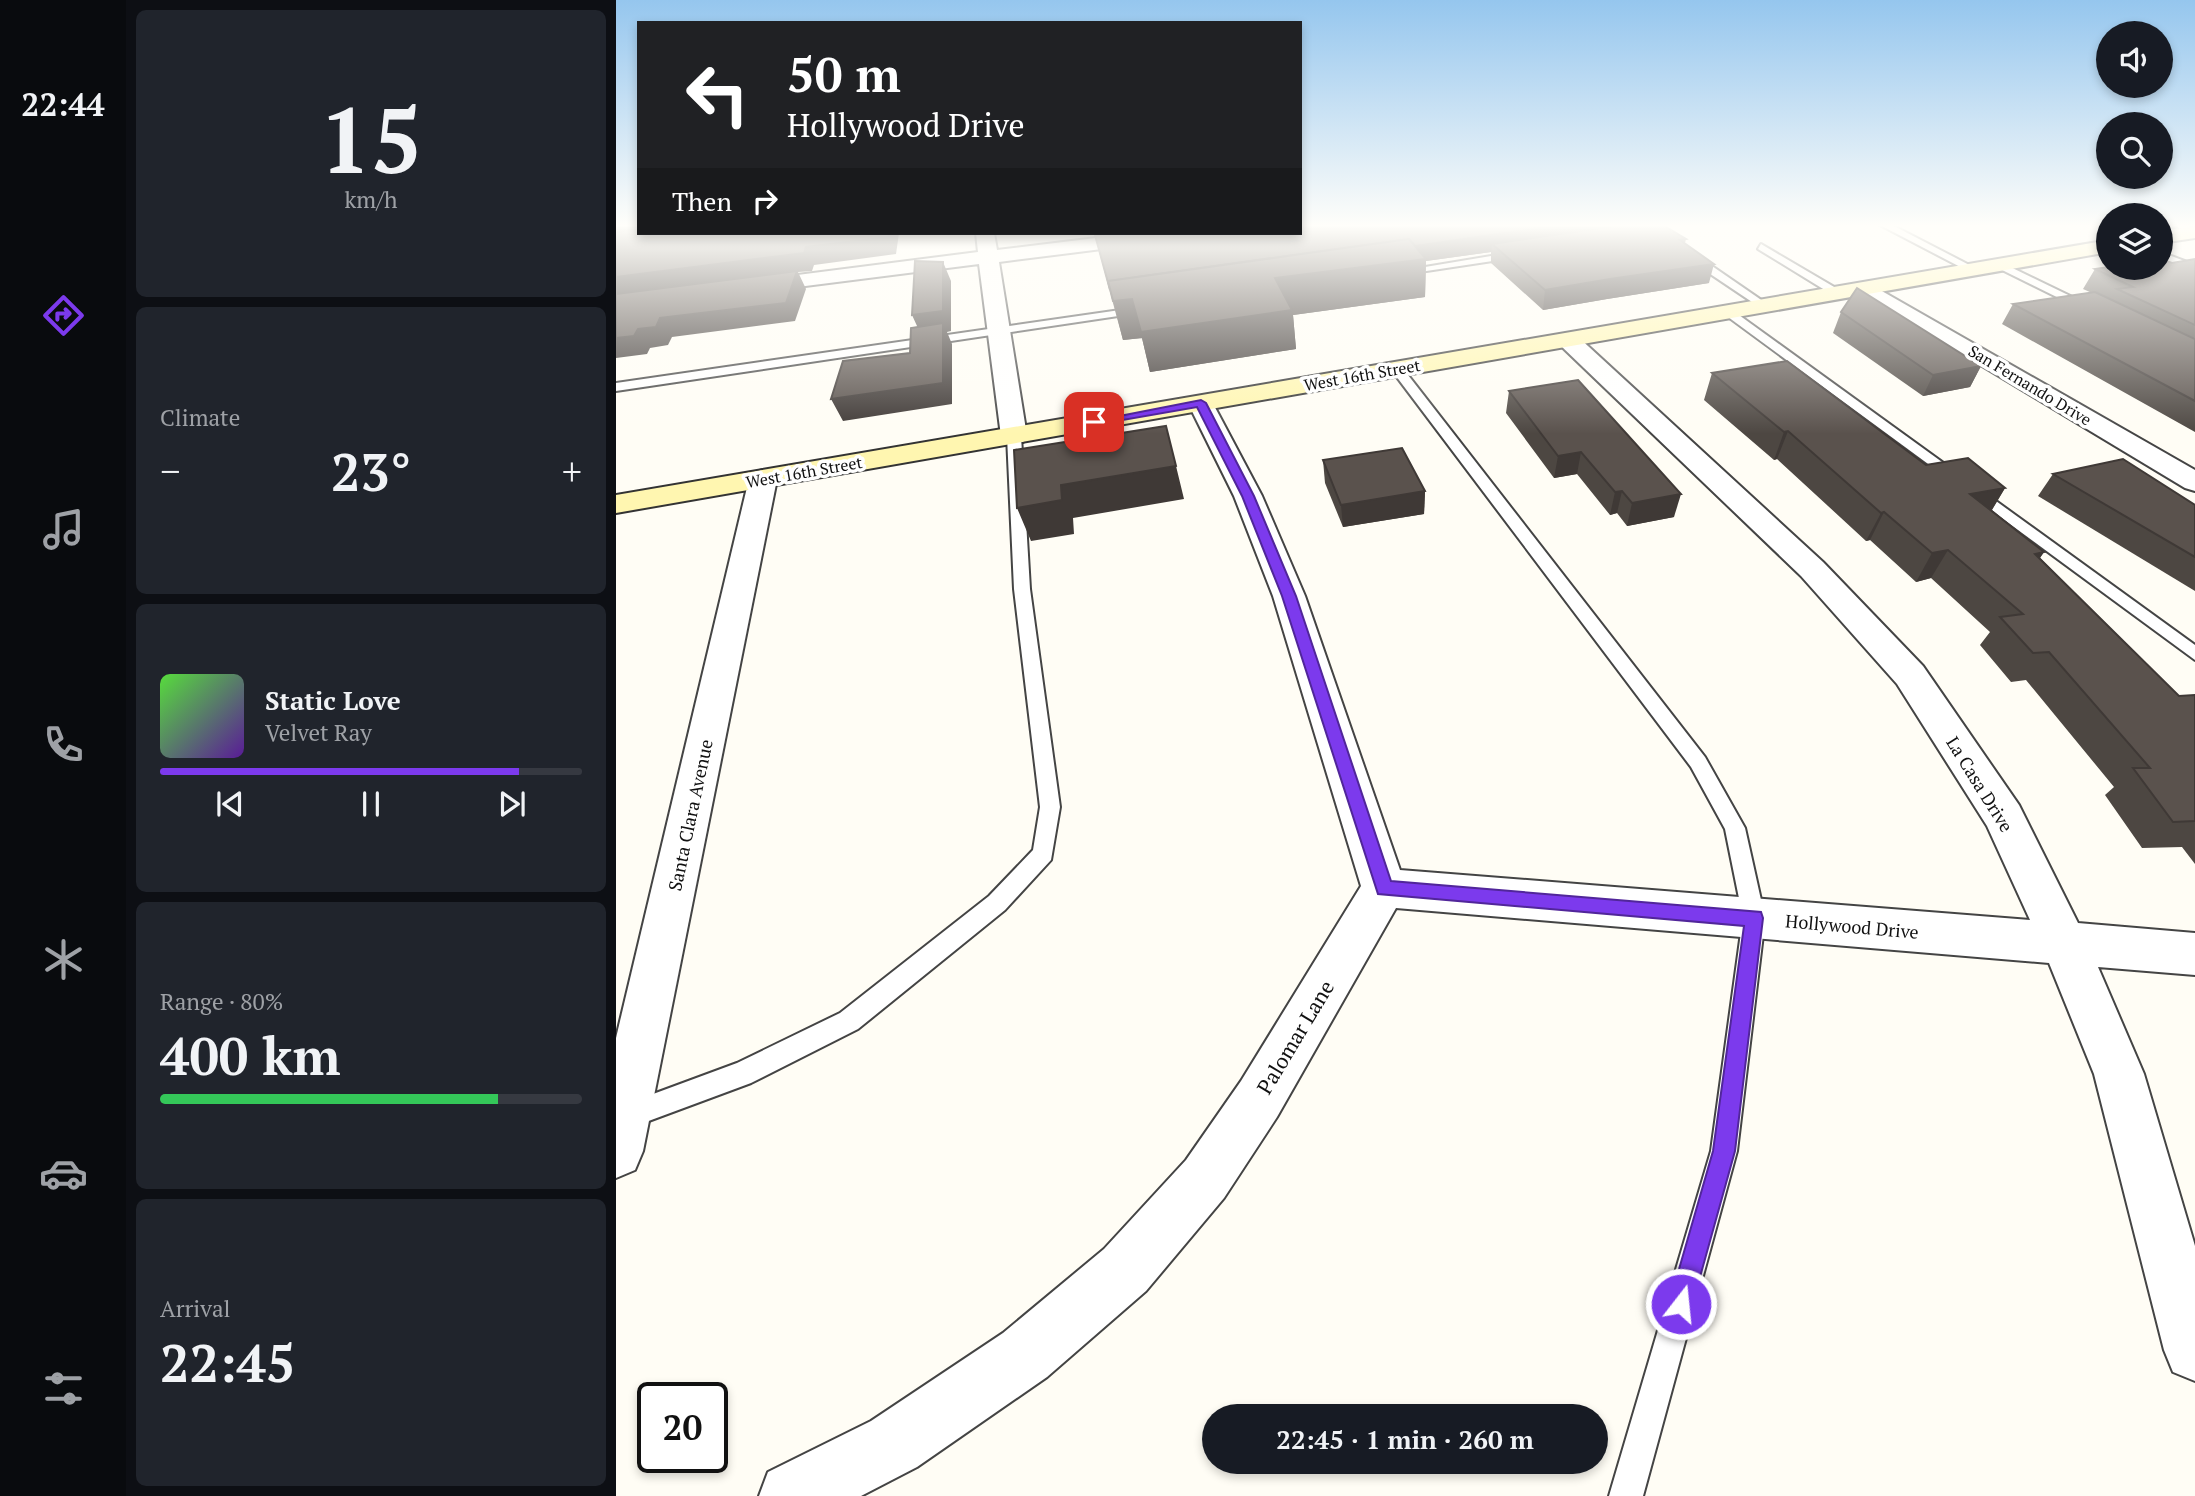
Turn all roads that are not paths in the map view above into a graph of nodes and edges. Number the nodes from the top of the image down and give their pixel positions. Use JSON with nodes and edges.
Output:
{"nodes":[{"id":1,"x":993,"y":294,"type":"edge"},
{"id":2,"x":1747,"y":294,"type":"edge"},
{"id":3,"x":1832,"y":294,"type":"edge"},
{"id":4,"x":1876,"y":294,"type":"edge"},
{"id":5,"x":2059,"y":294,"type":"edge"},
{"id":6,"x":1765,"y":306,"type":"junction"},
{"id":7,"x":1150,"y":309,"type":"edge"},
{"id":8,"x":1728,"y":312,"type":"junction"},
{"id":9,"x":2098,"y":313,"type":"edge"},
{"id":10,"x":999,"y":331,"type":"junction"},
{"id":11,"x":1568,"y":340,"type":"junction"},
{"id":12,"x":1397,"y":369,"type":"junction"},
{"id":13,"x":616,"y":387,"type":"edge"},
{"id":14,"x":1201,"y":403,"type":"junction"},
{"id":15,"x":1014,"y":436,"type":"junction"},
{"id":16,"x":763,"y":479,"type":"junction"},
{"id":17,"x":2195,"y":482,"type":"edge"},
{"id":18,"x":616,"y":504,"type":"edge"},
{"id":19,"x":2195,"y":654,"type":"edge"},
{"id":20,"x":1384,"y":888,"type":"junction"},
{"id":21,"x":1754,"y":918,"type":"junction"},
{"id":22,"x":2064,"y":943,"type":"junction"},
{"id":23,"x":2195,"y":954,"type":"edge"},
{"id":24,"x":620,"y":1134,"type":"edge"},
{"id":25,"x":2195,"y":1350,"type":"edge"},
{"id":26,"x":792,"y":1496,"type":"edge"},
{"id":27,"x":1626,"y":1496,"type":"edge"}],
"edges":[{"from":1,"to":10,"type":"street"},
{"from":2,"to":6,"type":"lane"},
{"from":3,"to":6,"type":"main road","name":"West 16th Street"},
{"from":4,"to":17,"type":"street","name":"San Fernando Drive"},
{"from":5,"to":9,"type":"lane"},
{"from":6,"to":8,"type":"main road","name":"West 16th Street"},
{"from":7,"to":10,"type":"lane"},
{"from":8,"to":11,"type":"main road","name":"West 16th Street"},
{"from":8,"to":19,"type":"lane"},
{"from":10,"to":13,"type":"lane"},
{"from":10,"to":15,"type":"street"},
{"from":11,"to":12,"type":"main road","name":"West 16th Street"},
{"from":11,"to":22,"type":"street","name":"La Casa Drive"},
{"from":12,"to":14,"type":"main road","name":"West 16th Street"},
{"from":12,"to":21,"type":"lane"},
{"from":14,"to":15,"type":"main road","name":"West 16th Street"},
{"from":14,"to":20,"type":"street"},
{"from":15,"to":16,"type":"main road","name":"West 16th Street"},
{"from":15,"to":24,"type":"lane"},
{"from":16,"to":18,"type":"main road","name":"West 16th Street"},
{"from":16,"to":24,"type":"street","name":"Santa Clara Avenue"},
{"from":20,"to":21,"type":"street","name":"Hollywood Drive"},
{"from":20,"to":26,"type":"street","name":"Palomar Lane"},
{"from":21,"to":22,"type":"street","name":"Hollywood Drive"},
{"from":21,"to":27,"type":"lane"},
{"from":22,"to":23,"type":"street","name":"Hollywood Drive"},
{"from":22,"to":25,"type":"street","name":"La Casa Drive"}]}
